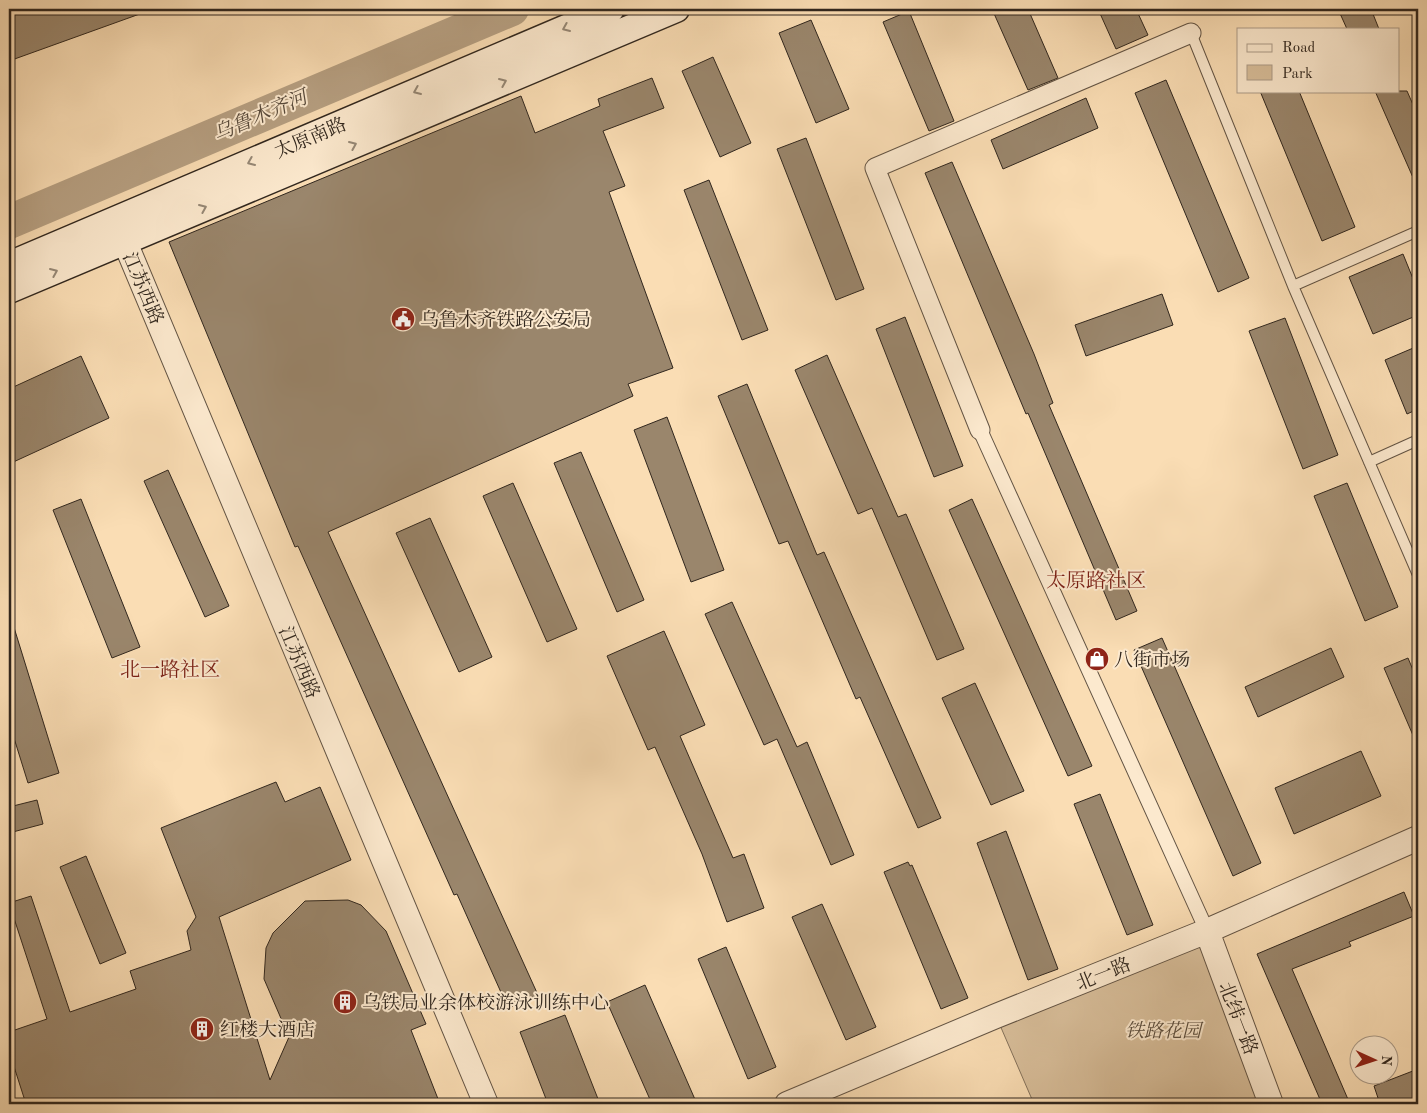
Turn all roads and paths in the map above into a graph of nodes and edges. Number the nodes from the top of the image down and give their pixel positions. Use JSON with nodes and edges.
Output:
{"nodes":[{"id":1,"x":611,"y":9,"type":"edge"},
{"id":2,"x":676,"y":9,"type":"edge"},
{"id":3,"x":1191,"y":33,"type":"joint"},
{"id":4,"x":120,"y":231,"type":"junction"},
{"id":5,"x":1418,"y":231,"type":"edge"},
{"id":6,"x":9,"y":265,"type":"edge"},
{"id":7,"x":1293,"y":286,"type":"junction"},
{"id":8,"x":9,"y":290,"type":"edge"},
{"id":9,"x":980,"y":430,"type":"joint"},
{"id":10,"x":1418,"y":440,"type":"edge"},
{"id":11,"x":1369,"y":462,"type":"junction"},
{"id":12,"x":1418,"y":575,"type":"edge"},
{"id":13,"x":1418,"y":838,"type":"edge"},
{"id":14,"x":1206,"y":931,"type":"junction"},
{"id":15,"x":486,"y":1104,"type":"edge"},
{"id":16,"x":787,"y":1104,"type":"edge"},
{"id":17,"x":1271,"y":1104,"type":"edge"}],
"edges":[{"from":1,"to":4,"type":"main road","name":"太原南路","one_way":true},
{"from":4,"to":2,"type":"main road","one_way":true},
{"from":3,"to":7,"type":"lane"},
{"from":3,"to":9,"type":"street"},
{"from":4,"to":6,"type":"main road","name":"太原南路"},
{"from":8,"to":4,"type":"main road","one_way":true},
{"from":4,"to":15,"type":"street","name":"江苏西路"},
{"from":5,"to":7,"type":"lane"},
{"from":7,"to":11,"type":"lane"},
{"from":9,"to":14,"type":"street"},
{"from":10,"to":11,"type":"lane"},
{"from":11,"to":12,"type":"lane"},
{"from":13,"to":14,"type":"street","name":"北一路"},
{"from":14,"to":16,"type":"street","name":"北一路"},
{"from":14,"to":17,"type":"street","name":"北纬一路"}]}
